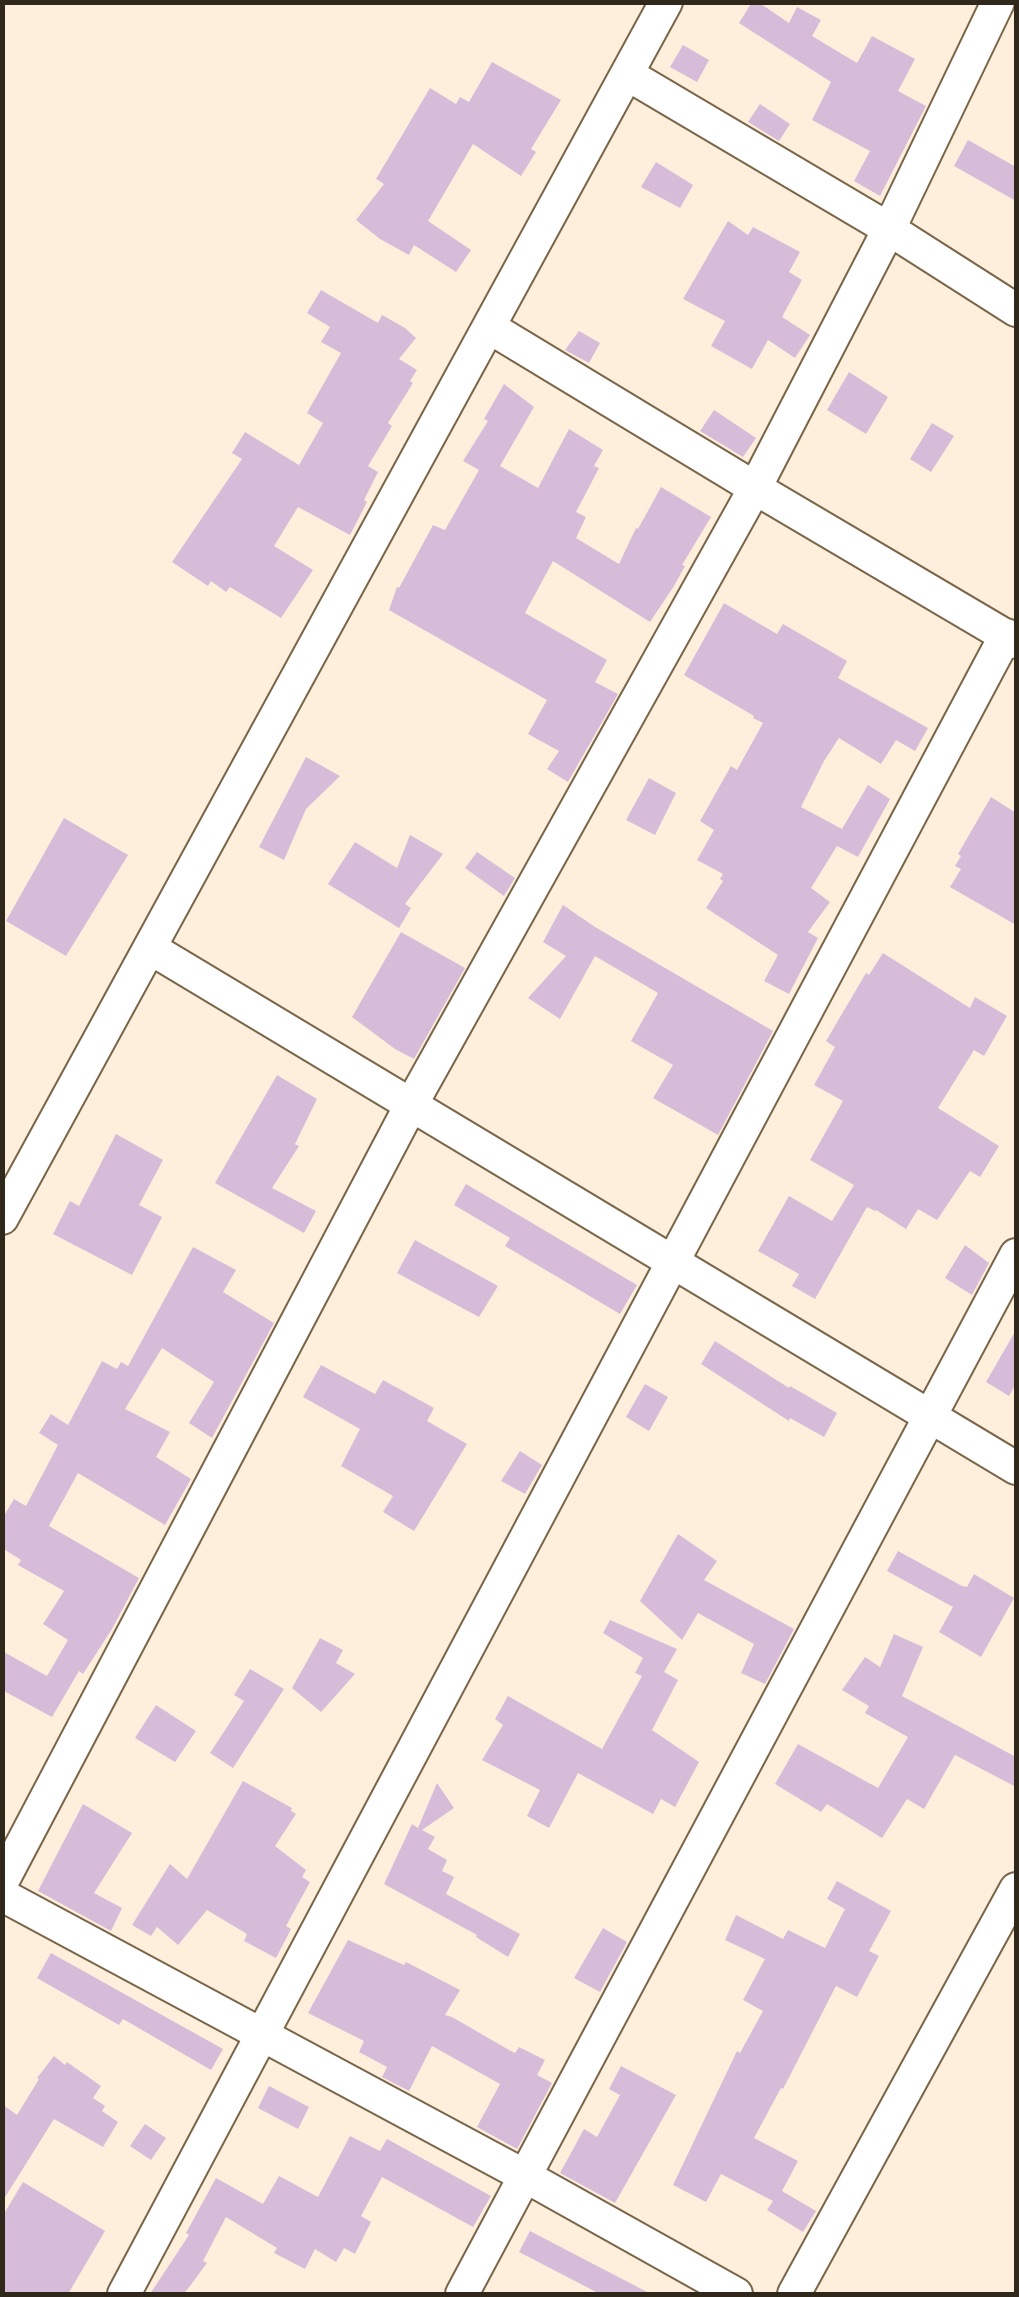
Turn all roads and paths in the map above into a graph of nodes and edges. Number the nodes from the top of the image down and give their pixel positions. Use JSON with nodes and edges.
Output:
{"nodes":[{"id":1,"x":666,"y":2,"type":"edge"},
{"id":2,"x":998,"y":2,"type":"edge"},
{"id":3,"x":627,"y":74,"type":"junction"},
{"id":4,"x":889,"y":229,"type":"junction"},
{"id":5,"x":1016,"y":310,"type":"edge"},
{"id":6,"x":489,"y":326,"type":"junction"},
{"id":7,"x":755,"y":488,"type":"junction"},
{"id":8,"x":1011,"y":638,"type":"edge"},
{"id":9,"x":150,"y":948,"type":"junction"},
{"id":10,"x":411,"y":1105,"type":"junction"},
{"id":11,"x":2,"y":1218,"type":"edge"},
{"id":12,"x":1016,"y":1256,"type":"edge"},
{"id":13,"x":672,"y":1262,"type":"junction"},
{"id":14,"x":930,"y":1417,"type":"junction"},
{"id":15,"x":1016,"y":1468,"type":"edge"},
{"id":16,"x":2,"y":1882,"type":"edge"},
{"id":17,"x":1016,"y":1889,"type":"edge"},
{"id":18,"x":2,"y":1894,"type":"edge"},
{"id":19,"x":262,"y":2034,"type":"junction"},
{"id":20,"x":525,"y":2176,"type":"junction"},
{"id":21,"x":124,"y":2294,"type":"edge"},
{"id":22,"x":462,"y":2294,"type":"edge"},
{"id":23,"x":736,"y":2294,"type":"edge"},
{"id":24,"x":794,"y":2294,"type":"edge"}],
"edges":[{"from":1,"to":3,"type":"street"},
{"from":2,"to":4,"type":"street"},
{"from":3,"to":4,"type":"street"},
{"from":3,"to":6,"type":"street"},
{"from":4,"to":5,"type":"street"},
{"from":4,"to":7,"type":"street"},
{"from":6,"to":7,"type":"street"},
{"from":6,"to":9,"type":"street"},
{"from":7,"to":8,"type":"street"},
{"from":7,"to":10,"type":"street"},
{"from":8,"to":13,"type":"street"},
{"from":9,"to":10,"type":"street"},
{"from":9,"to":11,"type":"street"},
{"from":10,"to":13,"type":"street"},
{"from":10,"to":16,"type":"street"},
{"from":12,"to":14,"type":"street"},
{"from":13,"to":14,"type":"street"},
{"from":13,"to":19,"type":"street"},
{"from":14,"to":15,"type":"street"},
{"from":14,"to":20,"type":"street"},
{"from":17,"to":24,"type":"street"},
{"from":18,"to":19,"type":"street"},
{"from":19,"to":20,"type":"street"},
{"from":19,"to":21,"type":"street"},
{"from":20,"to":22,"type":"street"},
{"from":20,"to":23,"type":"street"}]}
